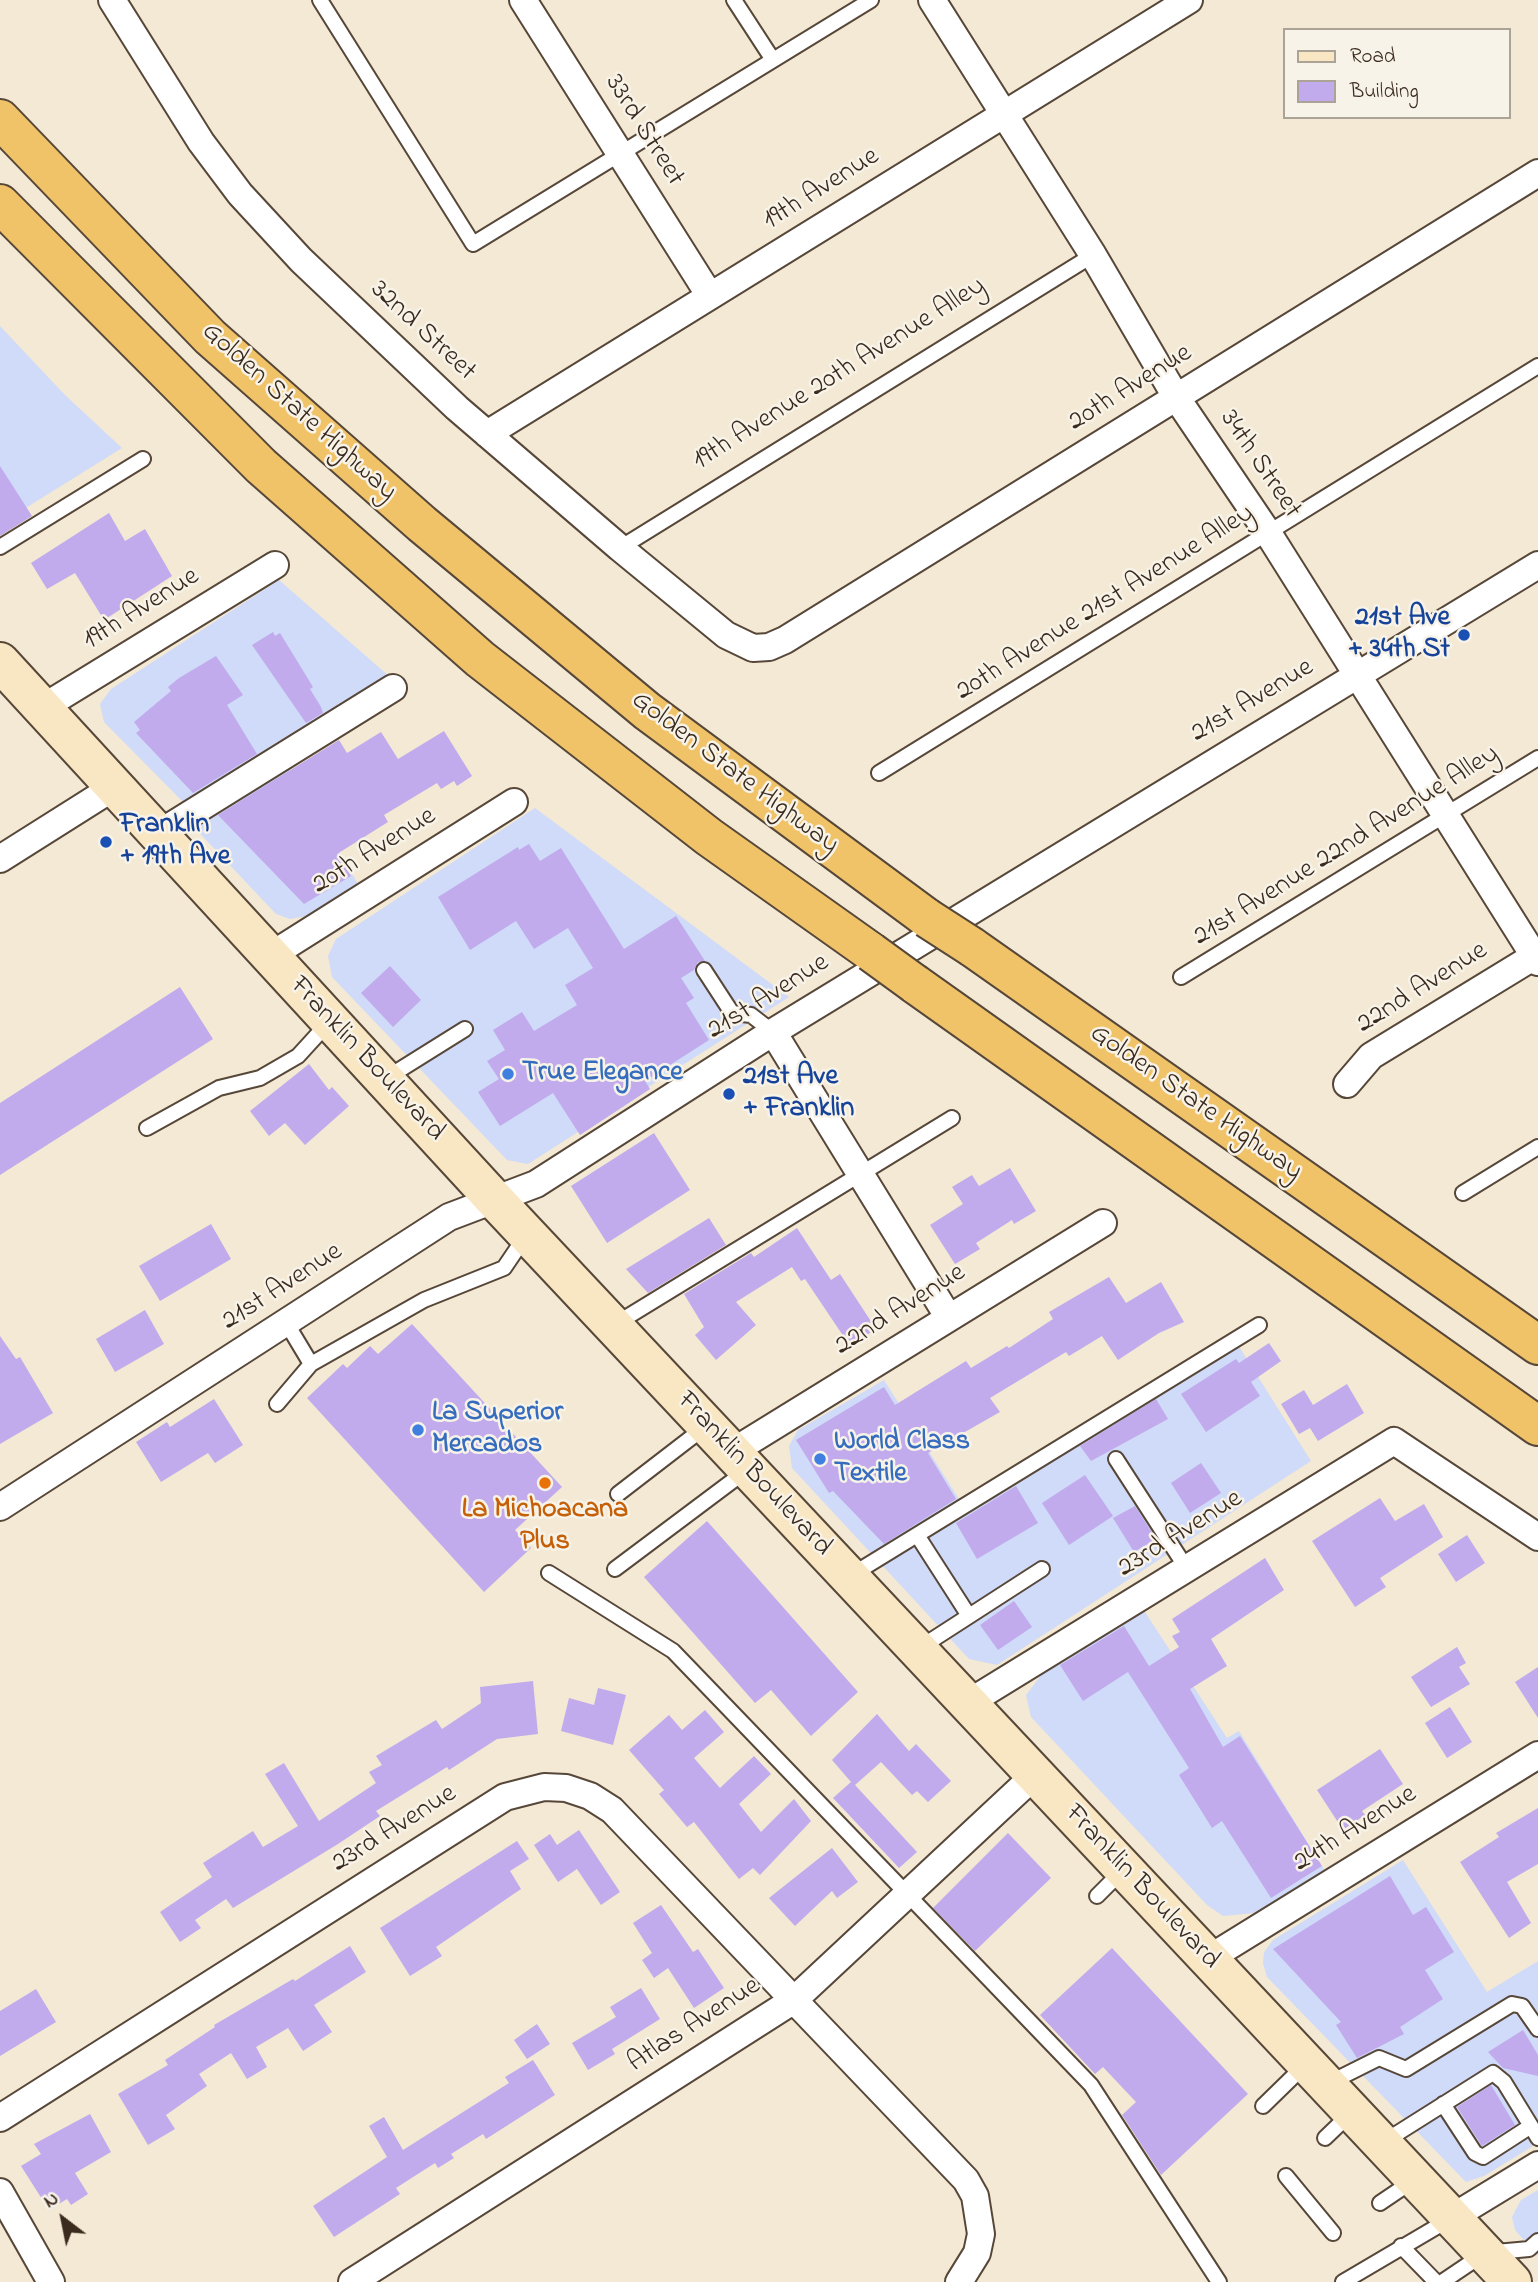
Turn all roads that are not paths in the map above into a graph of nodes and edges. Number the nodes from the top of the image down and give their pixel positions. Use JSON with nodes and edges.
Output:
{"nodes":[{"id":1,"x":112,"y":0,"type":"edge"},
{"id":2,"x":320,"y":0,"type":"edge"},
{"id":3,"x":523,"y":0,"type":"edge"},
{"id":4,"x":734,"y":0,"type":"edge"},
{"id":5,"x":871,"y":0,"type":"edge"},
{"id":6,"x":932,"y":0,"type":"edge"},
{"id":7,"x":1189,"y":0,"type":"edge"},
{"id":8,"x":773,"y":60,"type":"junction"},
{"id":9,"x":1004,"y":114,"type":"junction"},
{"id":10,"x":0,"y":119,"type":"edge"},
{"id":11,"x":621,"y":153,"type":"junction"},
{"id":12,"x":1538,"y":173,"type":"edge"},
{"id":13,"x":0,"y":204,"type":"edge"},
{"id":14,"x":1093,"y":255,"type":"junction"},
{"id":15,"x":710,"y":296,"type":"junction"},
{"id":16,"x":1538,"y":366,"type":"edge"},
{"id":17,"x":1176,"y":397,"type":"junction"},
{"id":18,"x":488,"y":434,"type":"junction"},
{"id":19,"x":143,"y":459,"type":"dead end"},
{"id":20,"x":1268,"y":533,"type":"junction"},
{"id":21,"x":0,"y":547,"type":"edge"},
{"id":22,"x":620,"y":548,"type":"junction"},
{"id":23,"x":275,"y":565,"type":"dead end"},
{"id":24,"x":1538,"y":565,"type":"edge"},
{"id":25,"x":753,"y":648,"type":"joint"},
{"id":26,"x":0,"y":662,"type":"edge"},
{"id":27,"x":1357,"y":675,"type":"junction"},
{"id":28,"x":393,"y":688,"type":"dead end"},
{"id":29,"x":43,"y":708,"type":"junction"},
{"id":30,"x":1538,"y":758,"type":"edge"},
{"id":31,"x":879,"y":773,"type":"dead end"},
{"id":32,"x":114,"y":787,"type":"junction"},
{"id":33,"x":514,"y":803,"type":"dead end"},
{"id":34,"x":1445,"y":815,"type":"junction"},
{"id":35,"x":158,"y":834,"type":"junction"},
{"id":36,"x":0,"y":859,"type":"edge"},
{"id":37,"x":270,"y":956,"type":"junction"},
{"id":38,"x":1537,"y":958,"type":"edge"},
{"id":39,"x":704,"y":970,"type":"dead end"},
{"id":40,"x":1181,"y":977,"type":"dead end"},
{"id":41,"x":330,"y":1021,"type":"junction"},
{"id":42,"x":465,"y":1028,"type":"dead end"},
{"id":43,"x":773,"y":1032,"type":"junction"},
{"id":44,"x":384,"y":1079,"type":"junction"},
{"id":45,"x":1347,"y":1084,"type":"dead end"},
{"id":46,"x":952,"y":1118,"type":"dead end"},
{"id":47,"x":147,"y":1128,"type":"dead end"},
{"id":48,"x":1538,"y":1147,"type":"edge"},
{"id":49,"x":861,"y":1173,"type":"junction"},
{"id":50,"x":1463,"y":1194,"type":"dead end"},
{"id":51,"x":493,"y":1198,"type":"junction"},
{"id":52,"x":1103,"y":1223,"type":"dead end"},
{"id":53,"x":527,"y":1234,"type":"junction"},
{"id":54,"x":949,"y":1318,"type":"junction"},
{"id":55,"x":288,"y":1324,"type":"junction"},
{"id":56,"x":613,"y":1325,"type":"junction"},
{"id":57,"x":1259,"y":1325,"type":"dead end"},
{"id":58,"x":1538,"y":1345,"type":"edge"},
{"id":59,"x":311,"y":1364,"type":"junction"},
{"id":60,"x":277,"y":1404,"type":"dead end"},
{"id":61,"x":1538,"y":1426,"type":"edge"},
{"id":62,"x":729,"y":1449,"type":"junction"},
{"id":63,"x":1116,"y":1459,"type":"dead end"},
{"id":64,"x":618,"y":1494,"type":"dead end"},
{"id":65,"x":0,"y":1507,"type":"edge"},
{"id":66,"x":917,"y":1535,"type":"junction"},
{"id":67,"x":1538,"y":1537,"type":"edge"},
{"id":68,"x":615,"y":1569,"type":"dead end"},
{"id":69,"x":1042,"y":1569,"type":"dead end"},
{"id":70,"x":1186,"y":1569,"type":"junction"},
{"id":71,"x":549,"y":1573,"type":"dead end"},
{"id":72,"x":849,"y":1577,"type":"junction"},
{"id":73,"x":969,"y":1616,"type":"junction"},
{"id":74,"x":917,"y":1649,"type":"junction"},
{"id":75,"x":968,"y":1703,"type":"junction"},
{"id":76,"x":1538,"y":1755,"type":"edge"},
{"id":77,"x":1035,"y":1775,"type":"junction"},
{"id":78,"x":1124,"y":1870,"type":"junction"},
{"id":79,"x":908,"y":1894,"type":"junction"},
{"id":80,"x":1097,"y":1896,"type":"dead end"},
{"id":81,"x":1208,"y":1959,"type":"junction"},
{"id":82,"x":794,"y":2000,"type":"junction"},
{"id":83,"x":1538,"y":2029,"type":"edge"},
{"id":84,"x":1316,"y":2074,"type":"junction"},
{"id":85,"x":1443,"y":2104,"type":"junction"},
{"id":86,"x":1262,"y":2106,"type":"dead end"},
{"id":87,"x":0,"y":2118,"type":"edge"},
{"id":88,"x":1534,"y":2132,"type":"edge"},
{"id":89,"x":1381,"y":2143,"type":"junction"},
{"id":90,"x":1535,"y":2174,"type":"edge"},
{"id":91,"x":1286,"y":2176,"type":"dead end"},
{"id":92,"x":1415,"y":2180,"type":"junction"},
{"id":93,"x":0,"y":2192,"type":"edge"},
{"id":94,"x":1380,"y":2203,"type":"dead end"},
{"id":95,"x":1451,"y":2218,"type":"junction"},
{"id":96,"x":1333,"y":2233,"type":"dead end"},
{"id":97,"x":1538,"y":2241,"type":"edge"},
{"id":98,"x":1401,"y":2246,"type":"junction"},
{"id":99,"x":1485,"y":2253,"type":"junction"},
{"id":100,"x":51,"y":2282,"type":"edge"},
{"id":101,"x":352,"y":2282,"type":"edge"},
{"id":102,"x":959,"y":2282,"type":"edge"},
{"id":103,"x":1219,"y":2282,"type":"edge"},
{"id":104,"x":1343,"y":2282,"type":"edge"},
{"id":105,"x":1437,"y":2282,"type":"edge"},
{"id":106,"x":1442,"y":2282,"type":"edge"},
{"id":107,"x":1512,"y":2282,"type":"edge"}],
"edges":[{"from":1,"to":18,"type":"street","name":"32nd Street"},
{"from":2,"to":11,"type":"lane"},
{"from":3,"to":11,"type":"street","name":"33rd Street"},
{"from":4,"to":8,"type":"lane"},
{"from":5,"to":8,"type":"lane"},
{"from":6,"to":9,"type":"street","name":"34th Street"},
{"from":7,"to":9,"type":"street","name":"19th Avenue"},
{"from":8,"to":11,"type":"lane"},
{"from":9,"to":14,"type":"street","name":"34th Street"},
{"from":9,"to":15,"type":"street","name":"19th Avenue"},
{"from":10,"to":58,"type":"highway","name":"Golden State Highway","bridge":true},
{"from":11,"to":15,"type":"street","name":"33rd Street"},
{"from":12,"to":17,"type":"street","name":"20th Avenue"},
{"from":13,"to":61,"type":"highway","name":"Golden State Highway","bridge":true},
{"from":14,"to":17,"type":"street","name":"34th Street"},
{"from":14,"to":22,"type":"lane","name":"19th Avenue 20th Avenue Alley"},
{"from":15,"to":18,"type":"street","name":"19th Avenue"},
{"from":16,"to":20,"type":"lane","name":"20th Avenue 21st Avenue Alley"},
{"from":17,"to":20,"type":"street","name":"34th Street"},
{"from":17,"to":25,"type":"street","name":"20th Avenue"},
{"from":18,"to":22,"type":"street","name":"32nd Street"},
{"from":19,"to":21,"type":"lane"},
{"from":20,"to":27,"type":"street","name":"34th Street"},
{"from":20,"to":31,"type":"lane","name":"20th Avenue 21st Avenue Alley"},
{"from":22,"to":25,"type":"street","name":"32nd Street"},
{"from":23,"to":29,"type":"street","name":"19th Avenue"},
{"from":24,"to":27,"type":"street","name":"21st Avenue"},
{"from":26,"to":29,"type":"main road","name":"Franklin Boulevard"},
{"from":27,"to":34,"type":"street","name":"34th Street"},
{"from":27,"to":43,"type":"street","name":"21st Avenue"},
{"from":28,"to":35,"type":"street"},
{"from":29,"to":32,"type":"main road","name":"Franklin Boulevard"},
{"from":30,"to":34,"type":"lane","name":"21st Avenue 22nd Avenue Alley"},
{"from":32,"to":35,"type":"main road","name":"Franklin Boulevard"},
{"from":32,"to":36,"type":"street"},
{"from":33,"to":37,"type":"street","name":"20th Avenue"},
{"from":34,"to":38,"type":"street","name":"34th Street"},
{"from":34,"to":40,"type":"lane","name":"21st Avenue 22nd Avenue Alley"},
{"from":35,"to":37,"type":"main road","name":"Franklin Boulevard"},
{"from":37,"to":41,"type":"main road","name":"Franklin Boulevard"},
{"from":38,"to":45,"type":"street","name":"22nd Avenue"},
{"from":39,"to":43,"type":"lane"},
{"from":41,"to":44,"type":"main road","name":"Franklin Boulevard"},
{"from":41,"to":47,"type":"lane"},
{"from":42,"to":44,"type":"lane"},
{"from":43,"to":49,"type":"street"},
{"from":43,"to":51,"type":"street","name":"21st Avenue"},
{"from":44,"to":51,"type":"main road","name":"Franklin Boulevard"},
{"from":46,"to":49,"type":"lane"},
{"from":48,"to":50,"type":"lane"},
{"from":49,"to":54,"type":"street"},
{"from":49,"to":56,"type":"lane"},
{"from":51,"to":53,"type":"main road","name":"Franklin Boulevard"},
{"from":51,"to":55,"type":"street","name":"21st Avenue"},
{"from":52,"to":54,"type":"street","name":"22nd Avenue"},
{"from":53,"to":56,"type":"main road","name":"Franklin Boulevard"},
{"from":53,"to":59,"type":"lane"},
{"from":54,"to":62,"type":"street","name":"22nd Avenue"},
{"from":55,"to":59,"type":"lane"},
{"from":55,"to":65,"type":"street","name":"21st Avenue"},
{"from":56,"to":62,"type":"main road","name":"Franklin Boulevard"},
{"from":57,"to":66,"type":"lane"},
{"from":59,"to":60,"type":"lane"},
{"from":62,"to":64,"type":"lane"},
{"from":62,"to":68,"type":"lane"},
{"from":62,"to":72,"type":"main road","name":"Franklin Boulevard"},
{"from":63,"to":70,"type":"lane"},
{"from":66,"to":72,"type":"lane"},
{"from":66,"to":73,"type":"lane"},
{"from":67,"to":70,"type":"street","name":"23rd Avenue"},
{"from":69,"to":73,"type":"lane"},
{"from":70,"to":75,"type":"street","name":"23rd Avenue"},
{"from":71,"to":79,"type":"lane"},
{"from":72,"to":74,"type":"main road","name":"Franklin Boulevard"},
{"from":73,"to":74,"type":"lane"},
{"from":74,"to":75,"type":"main road","name":"Franklin Boulevard"},
{"from":75,"to":77,"type":"main road","name":"Franklin Boulevard"},
{"from":76,"to":81,"type":"street","name":"24th Avenue"},
{"from":77,"to":78,"type":"main road","name":"Franklin Boulevard"},
{"from":77,"to":79,"type":"street","name":"Atlas Avenue"},
{"from":78,"to":80,"type":"lane"},
{"from":78,"to":81,"type":"main road","name":"Franklin Boulevard"},
{"from":79,"to":82,"type":"street","name":"Atlas Avenue"},
{"from":79,"to":103,"type":"lane"},
{"from":81,"to":84,"type":"main road","name":"Franklin Boulevard"},
{"from":82,"to":87,"type":"street","name":"23rd Avenue"},
{"from":82,"to":101,"type":"street","name":"Atlas Avenue"},
{"from":82,"to":102,"type":"street"},
{"from":83,"to":84,"type":"lane"},
{"from":84,"to":86,"type":"lane"},
{"from":84,"to":89,"type":"main road","name":"Franklin Boulevard"},
{"from":85,"to":88,"type":"lane"},
{"from":85,"to":88,"type":"lane"},
{"from":85,"to":89,"type":"lane"},
{"from":89,"to":92,"type":"main road","name":"Franklin Boulevard"},
{"from":90,"to":95,"type":"street"},
{"from":91,"to":96,"type":"lane"},
{"from":92,"to":94,"type":"lane"},
{"from":92,"to":95,"type":"main road","name":"Franklin Boulevard"},
{"from":93,"to":100,"type":"street"},
{"from":95,"to":98,"type":"lane"},
{"from":95,"to":99,"type":"main road","name":"Franklin Boulevard"},
{"from":97,"to":99,"type":"lane"},
{"from":98,"to":104,"type":"lane"},
{"from":98,"to":105,"type":"lane"},
{"from":99,"to":106,"type":"lane"},
{"from":99,"to":107,"type":"main road","name":"Franklin Boulevard"}]}
